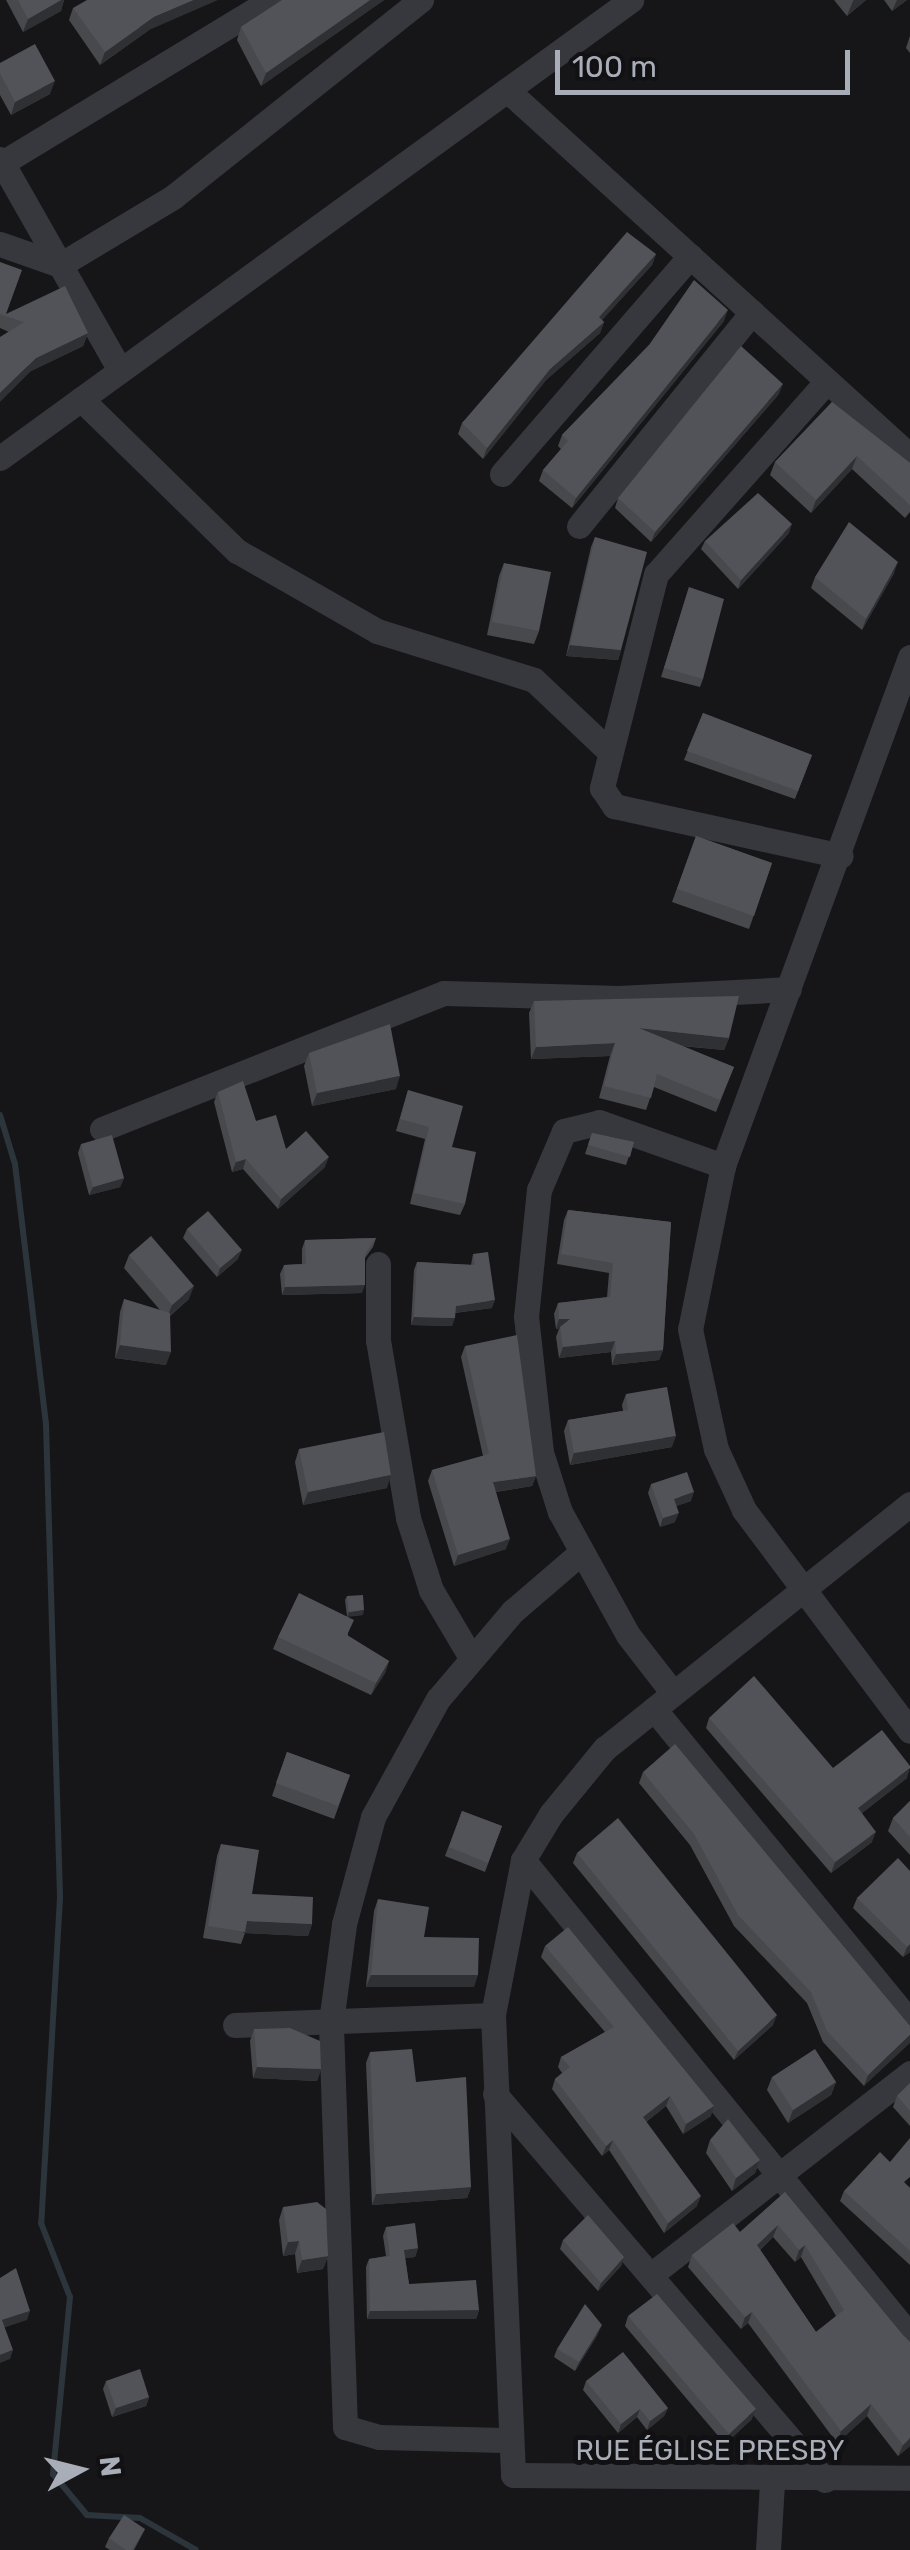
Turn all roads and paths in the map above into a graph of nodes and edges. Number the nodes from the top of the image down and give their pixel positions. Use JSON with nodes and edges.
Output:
{"nodes":[{"id":1,"x":271,"y":0,"type":"edge"},
{"id":2,"x":421,"y":0,"type":"edge"},
{"id":3,"x":631,"y":0,"type":"edge"},
{"id":4,"x":507,"y":90,"type":"junction"},
{"id":5,"x":1,"y":161,"type":"edge"},
{"id":6,"x":0,"y":244,"type":"edge"},
{"id":7,"x":690,"y":256,"type":"junction"},
{"id":8,"x":60,"y":265,"type":"junction"},
{"id":9,"x":752,"y":312,"type":"junction"},
{"id":10,"x":120,"y":370,"type":"junction"},
{"id":11,"x":827,"y":381,"type":"junction"},
{"id":12,"x":81,"y":399,"type":"junction"},
{"id":13,"x":910,"y":456,"type":"edge"},
{"id":14,"x":0,"y":458,"type":"edge"},
{"id":15,"x":502,"y":474,"type":"dead end"},
{"id":16,"x":579,"y":526,"type":"dead end"},
{"id":17,"x":908,"y":672,"type":"edge"},
{"id":18,"x":608,"y":750,"type":"junction"},
{"id":19,"x":841,"y":856,"type":"junction"},
{"id":20,"x":789,"y":988,"type":"junction"},
{"id":21,"x":102,"y":1128,"type":"dead end"},
{"id":22,"x":724,"y":1166,"type":"junction"},
{"id":23,"x":378,"y":1264,"type":"dead end"},
{"id":24,"x":910,"y":1504,"type":"edge"},
{"id":25,"x":578,"y":1555,"type":"junction"},
{"id":26,"x":799,"y":1592,"type":"junction"},
{"id":27,"x":472,"y":1658,"type":"junction"},
{"id":28,"x":663,"y":1701,"type":"junction"},
{"id":29,"x":910,"y":1730,"type":"edge"},
{"id":30,"x":523,"y":1860,"type":"junction"},
{"id":31,"x":493,"y":2015,"type":"junction"},
{"id":32,"x":331,"y":2022,"type":"junction"},
{"id":33,"x":910,"y":2022,"type":"edge"},
{"id":34,"x":235,"y":2026,"type":"dead end"},
{"id":35,"x":910,"y":2072,"type":"edge"},
{"id":36,"x":495,"y":2094,"type":"junction"},
{"id":37,"x":778,"y":2176,"type":"junction"},
{"id":38,"x":652,"y":2274,"type":"junction"},
{"id":39,"x":910,"y":2336,"type":"edge"},
{"id":40,"x":506,"y":2440,"type":"junction"},
{"id":41,"x":910,"y":2478,"type":"edge"},
{"id":42,"x":825,"y":2480,"type":"junction"},
{"id":43,"x":772,"y":2482,"type":"junction"},
{"id":44,"x":768,"y":2550,"type":"edge"}],
"edges":[{"from":1,"to":5,"type":"street"},
{"from":2,"to":8,"type":"street"},
{"from":3,"to":4,"type":"street"},
{"from":4,"to":7,"type":"street"},
{"from":4,"to":10,"type":"street"},
{"from":5,"to":8,"type":"street"},
{"from":6,"to":8,"type":"street"},
{"from":7,"to":9,"type":"street"},
{"from":7,"to":15,"type":"street"},
{"from":8,"to":10,"type":"street"},
{"from":9,"to":11,"type":"street"},
{"from":9,"to":16,"type":"street"},
{"from":10,"to":12,"type":"street"},
{"from":11,"to":13,"type":"street"},
{"from":11,"to":18,"type":"street"},
{"from":12,"to":14,"type":"street"},
{"from":12,"to":18,"type":"street"},
{"from":17,"to":19,"type":"street"},
{"from":18,"to":19,"type":"street"},
{"from":19,"to":20,"type":"street"},
{"from":20,"to":21,"type":"street"},
{"from":20,"to":22,"type":"street"},
{"from":22,"to":25,"type":"street"},
{"from":22,"to":26,"type":"street"},
{"from":23,"to":27,"type":"street"},
{"from":24,"to":26,"type":"street"},
{"from":25,"to":27,"type":"street"},
{"from":25,"to":28,"type":"street"},
{"from":26,"to":28,"type":"street"},
{"from":26,"to":29,"type":"street"},
{"from":27,"to":32,"type":"street"},
{"from":28,"to":30,"type":"street"},
{"from":28,"to":33,"type":"street"},
{"from":30,"to":31,"type":"street"},
{"from":30,"to":37,"type":"street"},
{"from":31,"to":32,"type":"street"},
{"from":31,"to":36,"type":"street"},
{"from":32,"to":34,"type":"street"},
{"from":32,"to":40,"type":"street"},
{"from":35,"to":37,"type":"street"},
{"from":36,"to":38,"type":"street"},
{"from":36,"to":40,"type":"street"},
{"from":37,"to":38,"type":"street"},
{"from":37,"to":39,"type":"street"},
{"from":38,"to":42,"type":"street"},
{"from":40,"to":43,"type":"street","name":"RUE ÉGLISE PRESBY"},
{"from":41,"to":42,"type":"street","name":"RUE ÉGLISE PRESBY"},
{"from":42,"to":43,"type":"street","name":"RUE ÉGLISE PRESBY"},
{"from":43,"to":44,"type":"street"}]}
